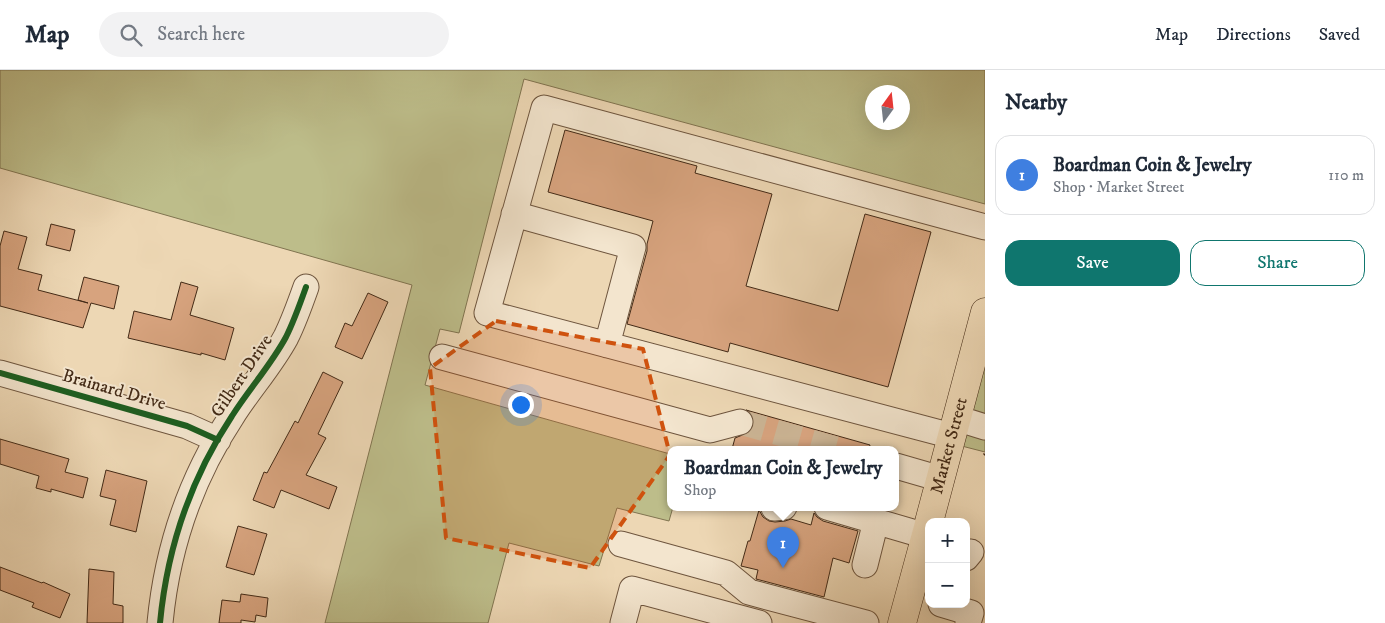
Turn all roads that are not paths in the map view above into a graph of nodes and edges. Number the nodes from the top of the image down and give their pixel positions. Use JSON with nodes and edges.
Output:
{"nodes":[{"id":1,"x":514,"y":214,"type":"junction"},
{"id":2,"x":985,"y":227,"type":"edge"},
{"id":3,"x":306,"y":287,"type":"dead end"},
{"id":4,"x":985,"y":312,"type":"edge"},
{"id":5,"x":607,"y":345,"type":"junction"},
{"id":6,"x":442,"y":357,"type":"dead end"},
{"id":7,"x":0,"y":373,"type":"edge"},
{"id":8,"x":740,"y":422,"type":"tunnel mouth"},
{"id":9,"x":954,"y":427,"type":"junction"},
{"id":10,"x":985,"y":427,"type":"edge"},
{"id":11,"x":218,"y":440,"type":"junction"},
{"id":12,"x":899,"y":467,"type":"edge"},
{"id":13,"x":941,"y":479,"type":"junction"},
{"id":14,"x":841,"y":511,"type":"edge"},
{"id":15,"x":931,"y":518,"type":"edge"},
{"id":16,"x":876,"y":521,"type":"junction"},
{"id":17,"x":925,"y":540,"type":"edge"},
{"id":18,"x":621,"y":544,"type":"dead end"},
{"id":19,"x":925,"y":548,"type":"edge"},
{"id":20,"x":865,"y":565,"type":"dead end"},
{"id":21,"x":919,"y":598,"type":"edge"},
{"id":22,"x":953,"y":608,"type":"edge"},
{"id":23,"x":160,"y":623,"type":"edge"},
{"id":24,"x":623,"y":623,"type":"edge"},
{"id":25,"x":759,"y":623,"type":"edge"},
{"id":26,"x":866,"y":623,"type":"edge"},
{"id":27,"x":902,"y":623,"type":"edge"},
{"id":28,"x":968,"y":623,"type":"edge"}],
"edges":[{"from":1,"to":2,"type":"street"},
{"from":1,"to":5,"type":"street"},
{"from":1,"to":5,"type":"street"},
{"from":3,"to":11,"type":"street","name":"Gilbert Drive"},
{"from":4,"to":9,"type":"main road","name":"Market Street"},
{"from":5,"to":9,"type":"street"},
{"from":6,"to":8,"type":"street"},
{"from":7,"to":11,"type":"street","name":"Brainard Drive"},
{"from":9,"to":10,"type":"street"},
{"from":9,"to":13,"type":"main road","name":"Market Street"},
{"from":11,"to":23,"type":"street","name":"Gilbert Drive"},
{"from":12,"to":13,"type":"street"},
{"from":13,"to":15,"type":"main road","name":"Market Street"},
{"from":14,"to":16,"type":"street"},
{"from":16,"to":17,"type":"street"},
{"from":16,"to":20,"type":"street"},
{"from":18,"to":26,"type":"street"},
{"from":19,"to":21,"type":"main road","name":"Market Street"},
{"from":21,"to":27,"type":"main road","name":"Market Street"},
{"from":22,"to":28,"type":"street"},
{"from":24,"to":25,"type":"street"}]}
